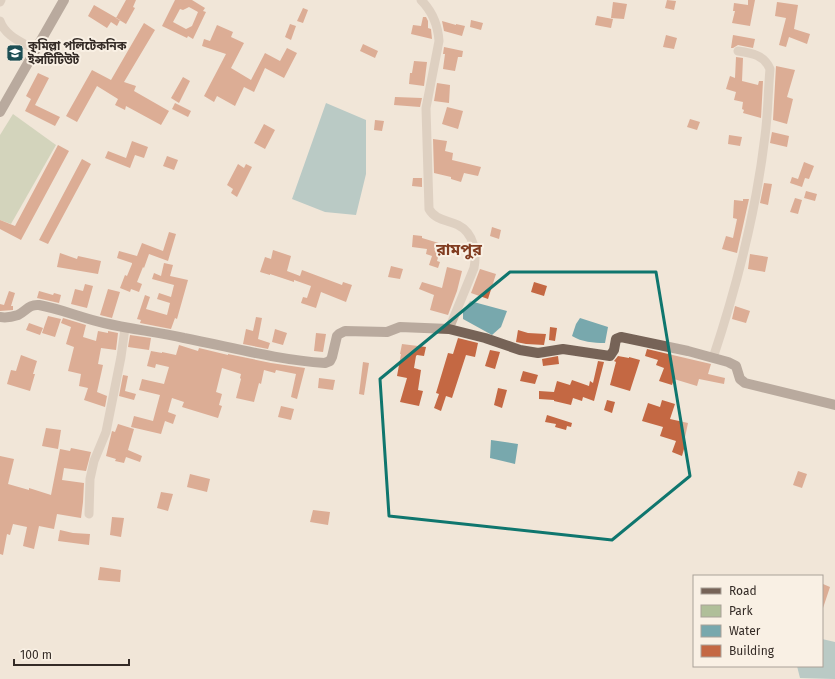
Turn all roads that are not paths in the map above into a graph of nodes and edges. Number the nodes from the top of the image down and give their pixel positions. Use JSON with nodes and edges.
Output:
{"nodes":[{"id":1,"x":64,"y":0,"type":"edge"},
{"id":2,"x":421,"y":0,"type":"edge"},
{"id":3,"x":0,"y":21,"type":"edge"},
{"id":4,"x":3,"y":33,"type":"edge"},
{"id":5,"x":35,"y":50,"type":"junction"},
{"id":6,"x":738,"y":50,"type":"dead end"},
{"id":7,"x":0,"y":112,"type":"edge"},
{"id":8,"x":0,"y":317,"type":"edge"},
{"id":9,"x":125,"y":328,"type":"junction"},
{"id":10,"x":449,"y":330,"type":"junction"},
{"id":11,"x":713,"y":358,"type":"junction"},
{"id":12,"x":835,"y":405,"type":"edge"},
{"id":13,"x":88,"y":514,"type":"dead end"}],
"edges":[{"from":1,"to":5,"type":"main road"},
{"from":2,"to":10,"type":"street"},
{"from":3,"to":4,"type":"street"},
{"from":4,"to":5,"type":"street"},
{"from":5,"to":7,"type":"main road"},
{"from":6,"to":11,"type":"street"},
{"from":8,"to":9,"type":"main road"},
{"from":9,"to":10,"type":"main road"},
{"from":9,"to":13,"type":"street"},
{"from":10,"to":11,"type":"main road"},
{"from":11,"to":12,"type":"main road"}]}
